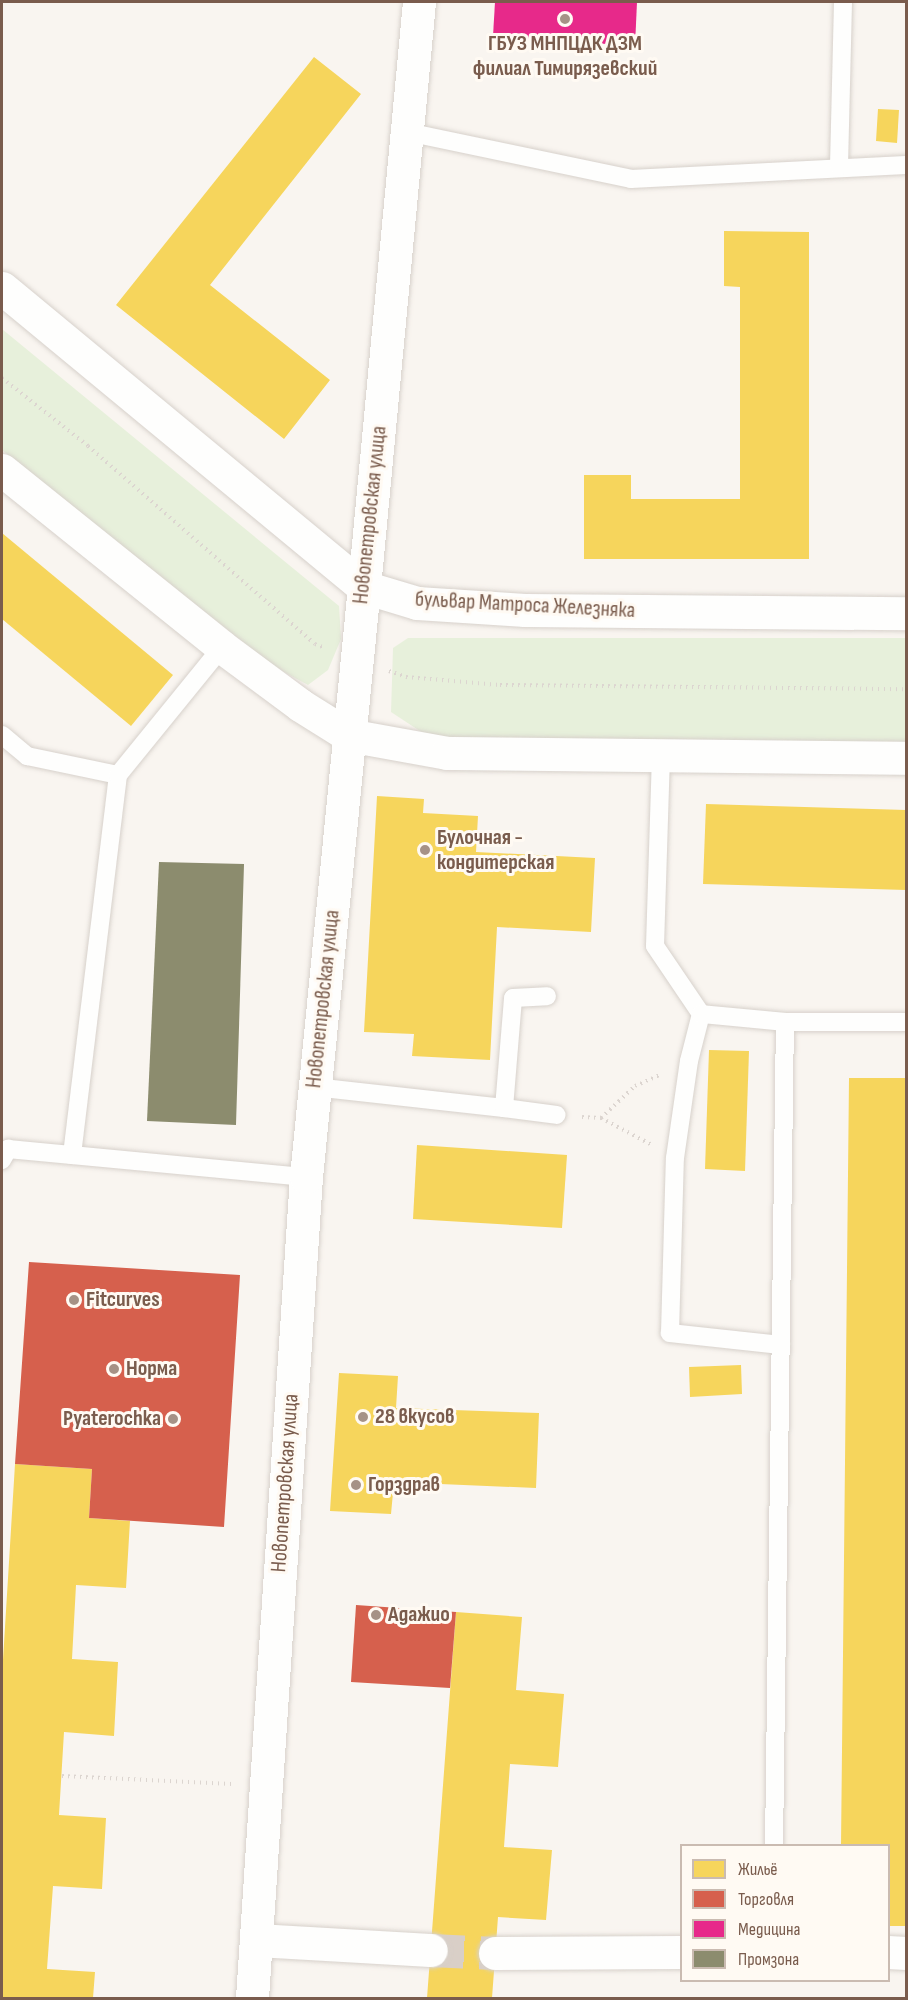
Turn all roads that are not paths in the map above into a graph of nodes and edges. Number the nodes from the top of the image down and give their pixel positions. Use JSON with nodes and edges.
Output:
{"nodes":[{"id":1,"x":419,"y":2,"type":"edge"},
{"id":2,"x":843,"y":2,"type":"edge"},
{"id":3,"x":408,"y":132,"type":"junction"},
{"id":4,"x":906,"y":165,"type":"edge"},
{"id":5,"x":839,"y":166,"type":"junction"},
{"id":6,"x":2,"y":288,"type":"edge"},
{"id":7,"x":2,"y":470,"type":"edge"},
{"id":8,"x":363,"y":587,"type":"junction"},
{"id":9,"x":906,"y":613,"type":"edge"},
{"id":10,"x":222,"y":646,"type":"junction"},
{"id":11,"x":2,"y":735,"type":"edge"},
{"id":12,"x":348,"y":735,"type":"junction"},
{"id":13,"x":661,"y":755,"type":"junction"},
{"id":14,"x":906,"y":758,"type":"edge"},
{"id":15,"x":118,"y":775,"type":"junction"},
{"id":16,"x":547,"y":996,"type":"dead end"},
{"id":17,"x":700,"y":1014,"type":"junction"},
{"id":18,"x":785,"y":1022,"type":"junction"},
{"id":19,"x":906,"y":1022,"type":"edge"},
{"id":20,"x":314,"y":1088,"type":"junction"},
{"id":21,"x":504,"y":1108,"type":"junction"},
{"id":22,"x":557,"y":1115,"type":"road end"},
{"id":23,"x":4,"y":1151,"type":"edge"},
{"id":24,"x":72,"y":1155,"type":"junction"},
{"id":25,"x":306,"y":1177,"type":"junction"},
{"id":26,"x":781,"y":1345,"type":"junction"},
{"id":27,"x":774,"y":1844,"type":"edge"},
{"id":28,"x":256,"y":1940,"type":"junction"},
{"id":29,"x":431,"y":1950,"type":"tunnel mouth"},
{"id":30,"x":680,"y":1952,"type":"edge"},
{"id":31,"x":890,"y":1952,"type":"edge"},
{"id":32,"x":495,"y":1953,"type":"tunnel mouth"},
{"id":33,"x":906,"y":1953,"type":"edge"},
{"id":34,"x":252,"y":1998,"type":"edge"}],
"edges":[{"from":1,"to":3,"type":"street","name":"Новопетровская улица"},
{"from":2,"to":5,"type":"lane"},
{"from":3,"to":5,"type":"lane"},
{"from":3,"to":8,"type":"street","name":"Новопетровская улица"},
{"from":4,"to":5,"type":"lane"},
{"from":6,"to":8,"type":"street","name":"бульвар Матроса Железняка"},
{"from":7,"to":10,"type":"street"},
{"from":8,"to":9,"type":"street","name":"бульвар Матроса Железняка"},
{"from":8,"to":12,"type":"street","name":"Новопетровская улица"},
{"from":10,"to":12,"type":"street"},
{"from":10,"to":15,"type":"lane"},
{"from":11,"to":15,"type":"lane"},
{"from":12,"to":13,"type":"street"},
{"from":12,"to":20,"type":"street","name":"Новопетровская улица"},
{"from":13,"to":14,"type":"street"},
{"from":13,"to":17,"type":"lane"},
{"from":15,"to":24,"type":"lane"},
{"from":16,"to":21,"type":"lane"},
{"from":17,"to":18,"type":"lane"},
{"from":17,"to":26,"type":"lane"},
{"from":18,"to":19,"type":"lane"},
{"from":18,"to":26,"type":"lane"},
{"from":20,"to":21,"type":"lane"},
{"from":20,"to":25,"type":"street","name":"Новопетровская улица"},
{"from":21,"to":22,"type":"lane"},
{"from":23,"to":24,"type":"lane"},
{"from":24,"to":25,"type":"lane"},
{"from":25,"to":28,"type":"street","name":"Новопетровская улица"},
{"from":26,"to":27,"type":"lane"},
{"from":28,"to":29,"type":"street"},
{"from":28,"to":34,"type":"street","name":"Новопетровская улица"},
{"from":30,"to":32,"type":"street"},
{"from":31,"to":33,"type":"street"}]}
